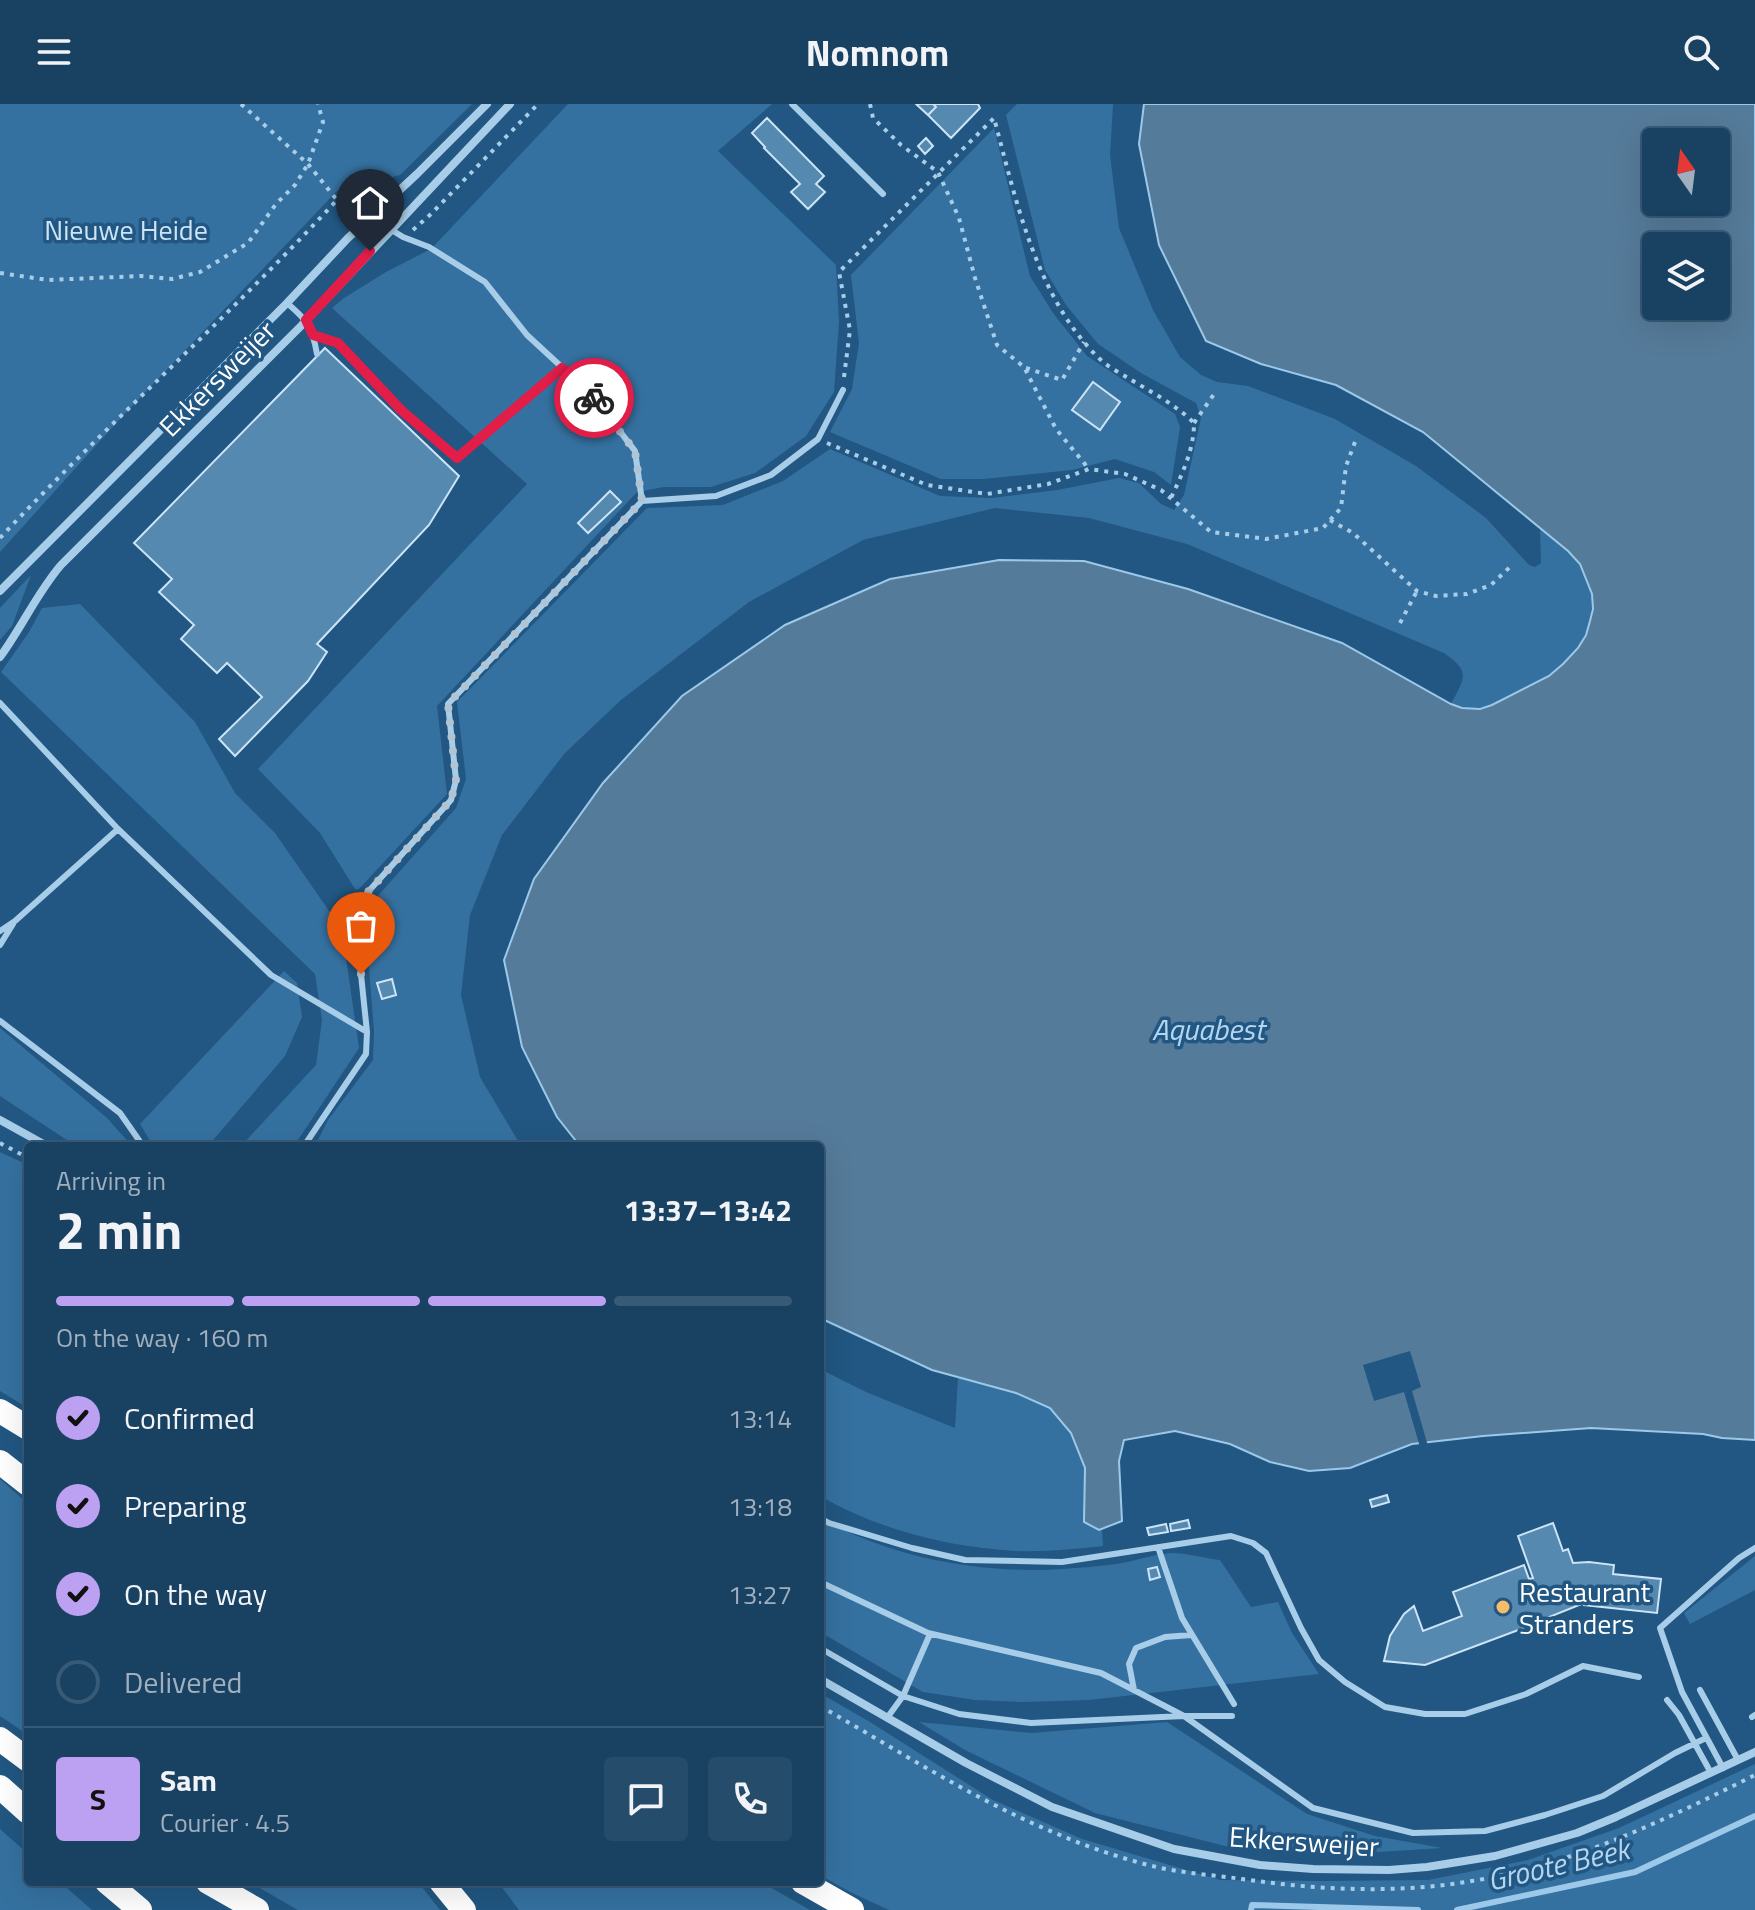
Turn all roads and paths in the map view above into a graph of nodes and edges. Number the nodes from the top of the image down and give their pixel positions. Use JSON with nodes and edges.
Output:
{"nodes":[{"id":1,"x":241,"y":104,"type":"edge"},
{"id":2,"x":318,"y":104,"type":"edge"},
{"id":3,"x":487,"y":104,"type":"edge"},
{"id":4,"x":510,"y":104,"type":"edge"},
{"id":5,"x":792,"y":104,"type":"edge"},
{"id":6,"x":870,"y":104,"type":"edge"},
{"id":7,"x":308,"y":164,"type":"junction"},
{"id":8,"x":938,"y":172,"type":"junction"},
{"id":9,"x":883,"y":194,"type":"dead end"},
{"id":10,"x":390,"y":229,"type":"junction"},
{"id":11,"x":0,"y":273,"type":"edge"},
{"id":12,"x":287,"y":303,"type":"junction"},
{"id":13,"x":306,"y":320,"type":"junction"},
{"id":14,"x":313,"y":335,"type":"junction"},
{"id":15,"x":1084,"y":342,"type":"junction"},
{"id":16,"x":317,"y":354,"type":"dead end"},
{"id":17,"x":1024,"y":367,"type":"junction"},
{"id":18,"x":562,"y":368,"type":"junction"},
{"id":19,"x":843,"y":390,"type":"joint"},
{"id":20,"x":1214,"y":394,"type":"dead end"},
{"id":21,"x":1194,"y":423,"type":"junction"},
{"id":22,"x":818,"y":439,"type":"junction"},
{"id":23,"x":1355,"y":442,"type":"dead end"},
{"id":24,"x":1089,"y":469,"type":"junction"},
{"id":25,"x":1171,"y":498,"type":"junction"},
{"id":26,"x":642,"y":501,"type":"junction"},
{"id":27,"x":1330,"y":520,"type":"junction"},
{"id":28,"x":0,"y":538,"type":"edge"},
{"id":29,"x":1512,"y":565,"type":"dead end"},
{"id":30,"x":0,"y":591,"type":"edge"},
{"id":31,"x":1417,"y":591,"type":"junction"},
{"id":32,"x":1400,"y":623,"type":"dead end"},
{"id":33,"x":0,"y":657,"type":"edge"},
{"id":34,"x":0,"y":703,"type":"edge"},
{"id":35,"x":118,"y":829,"type":"junction"},
{"id":36,"x":15,"y":921,"type":"junction"},
{"id":37,"x":0,"y":931,"type":"edge"},
{"id":38,"x":0,"y":945,"type":"edge"},
{"id":39,"x":0,"y":1021,"type":"edge"},
{"id":40,"x":367,"y":1032,"type":"junction"},
{"id":41,"x":0,"y":1120,"type":"edge"},
{"id":42,"x":40,"y":1142,"type":"edge"},
{"id":43,"x":140,"y":1142,"type":"edge"},
{"id":44,"x":307,"y":1142,"type":"edge"},
{"id":45,"x":0,"y":1143,"type":"edge"},
{"id":46,"x":24,"y":1156,"type":"edge"},
{"id":47,"x":0,"y":1411,"type":"edge"},
{"id":48,"x":24,"y":1426,"type":"edge"},
{"id":49,"x":0,"y":1462,"type":"edge"},
{"id":50,"x":24,"y":1481,"type":"edge"},
{"id":51,"x":824,"y":1520,"type":"edge"},
{"id":52,"x":1158,"y":1547,"type":"junction"},
{"id":53,"x":1755,"y":1548,"type":"edge"},
{"id":54,"x":824,"y":1584,"type":"edge"},
{"id":55,"x":930,"y":1634,"type":"junction"},
{"id":56,"x":1191,"y":1635,"type":"junction"},
{"id":57,"x":824,"y":1650,"type":"edge"},
{"id":58,"x":1639,"y":1677,"type":"dead end"},
{"id":59,"x":824,"y":1681,"type":"edge"},
{"id":60,"x":1134,"y":1690,"type":"junction"},
{"id":61,"x":1700,"y":1690,"type":"dead end"},
{"id":62,"x":903,"y":1696,"type":"junction"},
{"id":63,"x":1667,"y":1700,"type":"dead end"},
{"id":64,"x":1234,"y":1704,"type":"dead end"},
{"id":65,"x":824,"y":1708,"type":"edge"},
{"id":66,"x":1184,"y":1716,"type":"junction"},
{"id":67,"x":1232,"y":1716,"type":"dead end"},
{"id":68,"x":887,"y":1718,"type":"junction"},
{"id":69,"x":1706,"y":1738,"type":"junction"},
{"id":70,"x":0,"y":1739,"type":"edge"},
{"id":71,"x":1695,"y":1743,"type":"junction"},
{"id":72,"x":1755,"y":1752,"type":"edge"},
{"id":73,"x":24,"y":1757,"type":"edge"},
{"id":74,"x":1738,"y":1760,"type":"junction"},
{"id":75,"x":1723,"y":1768,"type":"junction"},
{"id":76,"x":1711,"y":1773,"type":"junction"},
{"id":77,"x":1755,"y":1775,"type":"edge"},
{"id":78,"x":0,"y":1787,"type":"edge"},
{"id":79,"x":24,"y":1808,"type":"edge"},
{"id":80,"x":112,"y":1886,"type":"edge"},
{"id":81,"x":215,"y":1886,"type":"edge"},
{"id":82,"x":444,"y":1886,"type":"edge"},
{"id":83,"x":810,"y":1886,"type":"edge"},
{"id":84,"x":140,"y":1910,"type":"edge"},
{"id":85,"x":257,"y":1910,"type":"edge"},
{"id":86,"x":464,"y":1910,"type":"edge"},
{"id":87,"x":852,"y":1910,"type":"edge"}],
"edges":[{"from":1,"to":7,"type":"path"},
{"from":2,"to":7,"type":"path"},
{"from":3,"to":12,"type":"street","name":"Ekkersweijer"},
{"from":4,"to":10,"type":"street","name":"Ekkersweijer"},
{"from":5,"to":9,"type":"lane"},
{"from":6,"to":8,"type":"path"},
{"from":7,"to":11,"type":"path"},
{"from":7,"to":28,"type":"path"},
{"from":8,"to":15,"type":"path"},
{"from":8,"to":17,"type":"path"},
{"from":8,"to":19,"type":"path"},
{"from":10,"to":13,"type":"street","name":"Ekkersweijer"},
{"from":10,"to":18,"type":"lane"},
{"from":12,"to":13,"type":"lane"},
{"from":12,"to":30,"type":"street","name":"Ekkersweijer"},
{"from":13,"to":14,"type":"lane"},
{"from":13,"to":33,"type":"street","name":"Ekkersweijer"},
{"from":14,"to":16,"type":"lane"},
{"from":14,"to":18,"type":"lane"},
{"from":15,"to":17,"type":"path"},
{"from":15,"to":21,"type":"path"},
{"from":17,"to":24,"type":"path"},
{"from":18,"to":26,"type":"lane"},
{"from":19,"to":22,"type":"lane"},
{"from":20,"to":21,"type":"path"},
{"from":21,"to":25,"type":"path"},
{"from":22,"to":24,"type":"path"},
{"from":22,"to":26,"type":"lane"},
{"from":23,"to":27,"type":"path"},
{"from":24,"to":25,"type":"path"},
{"from":25,"to":27,"type":"path"},
{"from":26,"to":40,"type":"lane"},
{"from":27,"to":31,"type":"path"},
{"from":29,"to":31,"type":"path"},
{"from":31,"to":32,"type":"path"},
{"from":34,"to":35,"type":"lane"},
{"from":35,"to":36,"type":"lane"},
{"from":35,"to":40,"type":"lane"},
{"from":36,"to":37,"type":"lane"},
{"from":36,"to":38,"type":"lane"},
{"from":39,"to":43,"type":"lane"},
{"from":40,"to":44,"type":"lane"},
{"from":41,"to":42,"type":"street"},
{"from":45,"to":46,"type":"path"},
{"from":47,"to":48,"type":"highway"},
{"from":49,"to":50,"type":"highway"},
{"from":51,"to":52,"type":"lane"},
{"from":52,"to":56,"type":"lane"},
{"from":52,"to":58,"type":"lane"},
{"from":53,"to":69,"type":"lane"},
{"from":54,"to":55,"type":"lane"},
{"from":55,"to":60,"type":"lane"},
{"from":55,"to":62,"type":"lane"},
{"from":56,"to":60,"type":"lane"},
{"from":56,"to":64,"type":"lane"},
{"from":57,"to":62,"type":"lane"},
{"from":59,"to":68,"type":"street","name":"Ekkersweijer"},
{"from":60,"to":66,"type":"lane"},
{"from":61,"to":74,"type":"lane"},
{"from":62,"to":66,"type":"lane"},
{"from":62,"to":68,"type":"lane"},
{"from":63,"to":71,"type":"lane"},
{"from":65,"to":77,"type":"path","name":"Ekkersweijer"},
{"from":66,"to":67,"type":"lane"},
{"from":66,"to":71,"type":"lane"},
{"from":68,"to":76,"type":"street","name":"Ekkersweijer"},
{"from":69,"to":71,"type":"lane"},
{"from":69,"to":75,"type":"lane"},
{"from":70,"to":73,"type":"highway"},
{"from":71,"to":76,"type":"lane"},
{"from":72,"to":74,"type":"street","name":"Ekkersweijer"},
{"from":74,"to":75,"type":"street","name":"Ekkersweijer"},
{"from":75,"to":76,"type":"street","name":"Ekkersweijer"},
{"from":78,"to":79,"type":"highway"},
{"from":80,"to":84,"type":"highway"},
{"from":81,"to":85,"type":"highway"},
{"from":82,"to":86,"type":"highway"},
{"from":83,"to":87,"type":"highway"}]}
